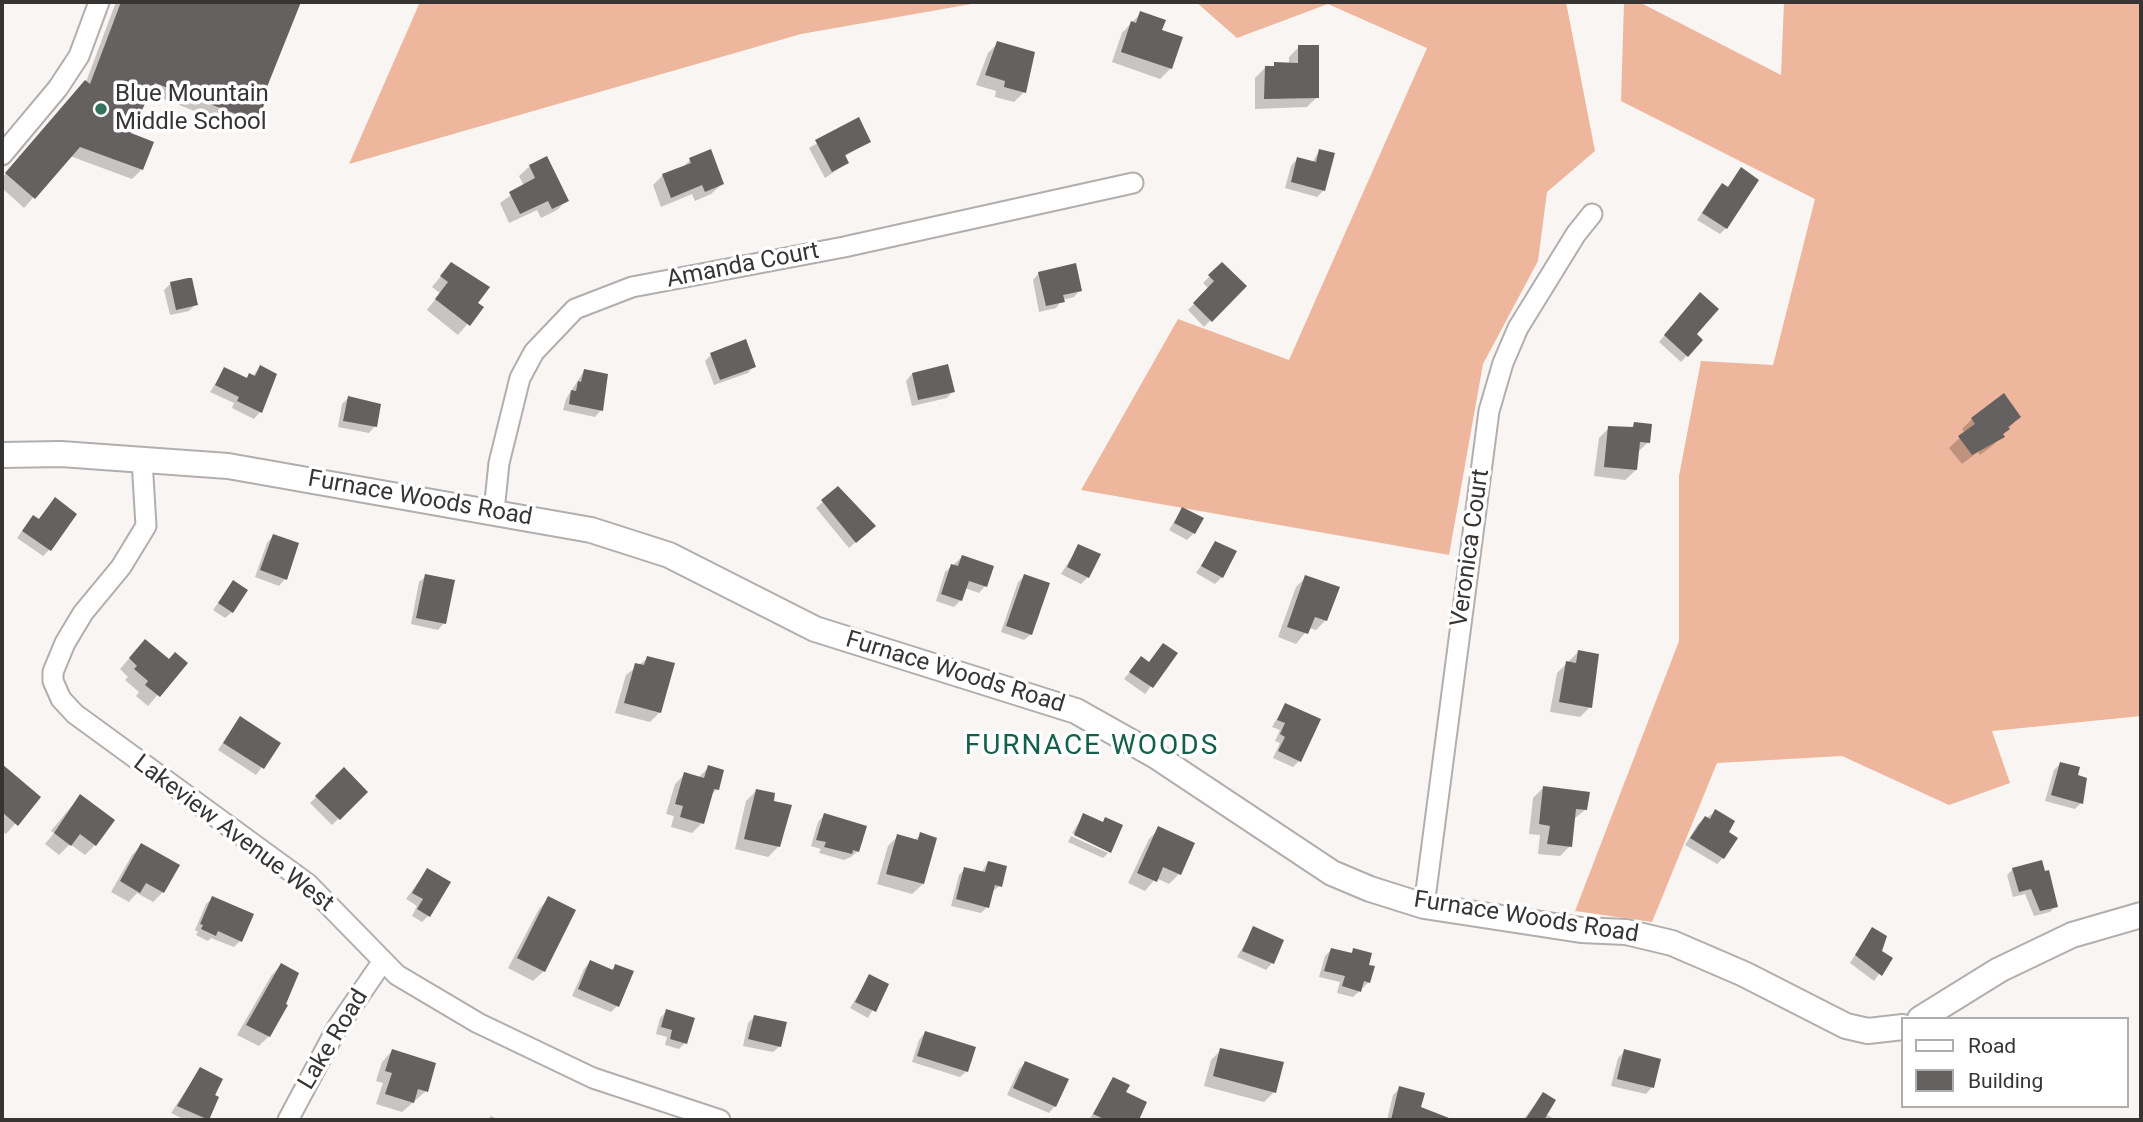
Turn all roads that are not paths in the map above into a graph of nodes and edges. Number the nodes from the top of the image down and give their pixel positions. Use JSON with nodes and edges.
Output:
{"nodes":[{"id":1,"x":99,"y":2,"type":"edge"},
{"id":2,"x":2,"y":155,"type":"edge"},
{"id":3,"x":1133,"y":183,"type":"dead end"},
{"id":4,"x":1592,"y":214,"type":"dead end"},
{"id":5,"x":2,"y":455,"type":"edge"},
{"id":6,"x":142,"y":460,"type":"junction"},
{"id":7,"x":494,"y":511,"type":"junction"},
{"id":8,"x":1424,"y":906,"type":"junction"},
{"id":9,"x":2141,"y":915,"type":"edge"},
{"id":10,"x":383,"y":961,"type":"junction"},
{"id":11,"x":1923,"y":1017,"type":"edge"},
{"id":12,"x":1902,"y":1027,"type":"edge"},
{"id":13,"x":288,"y":1120,"type":"edge"},
{"id":14,"x":720,"y":1120,"type":"edge"}],
"edges":[{"from":1,"to":2,"type":"street"},
{"from":3,"to":7,"type":"street","name":"Amanda Court"},
{"from":4,"to":8,"type":"street","name":"Veronica Court"},
{"from":5,"to":6,"type":"street","name":"Furnace Woods Road"},
{"from":6,"to":7,"type":"street","name":"Furnace Woods Road"},
{"from":6,"to":10,"type":"street","name":"Lakeview Avenue West"},
{"from":7,"to":8,"type":"street","name":"Furnace Woods Road"},
{"from":8,"to":12,"type":"street","name":"Furnace Woods Road"},
{"from":9,"to":11,"type":"street"},
{"from":10,"to":13,"type":"street","name":"Lake Road"},
{"from":10,"to":14,"type":"street","name":"Lakeview Avenue West"}]}
